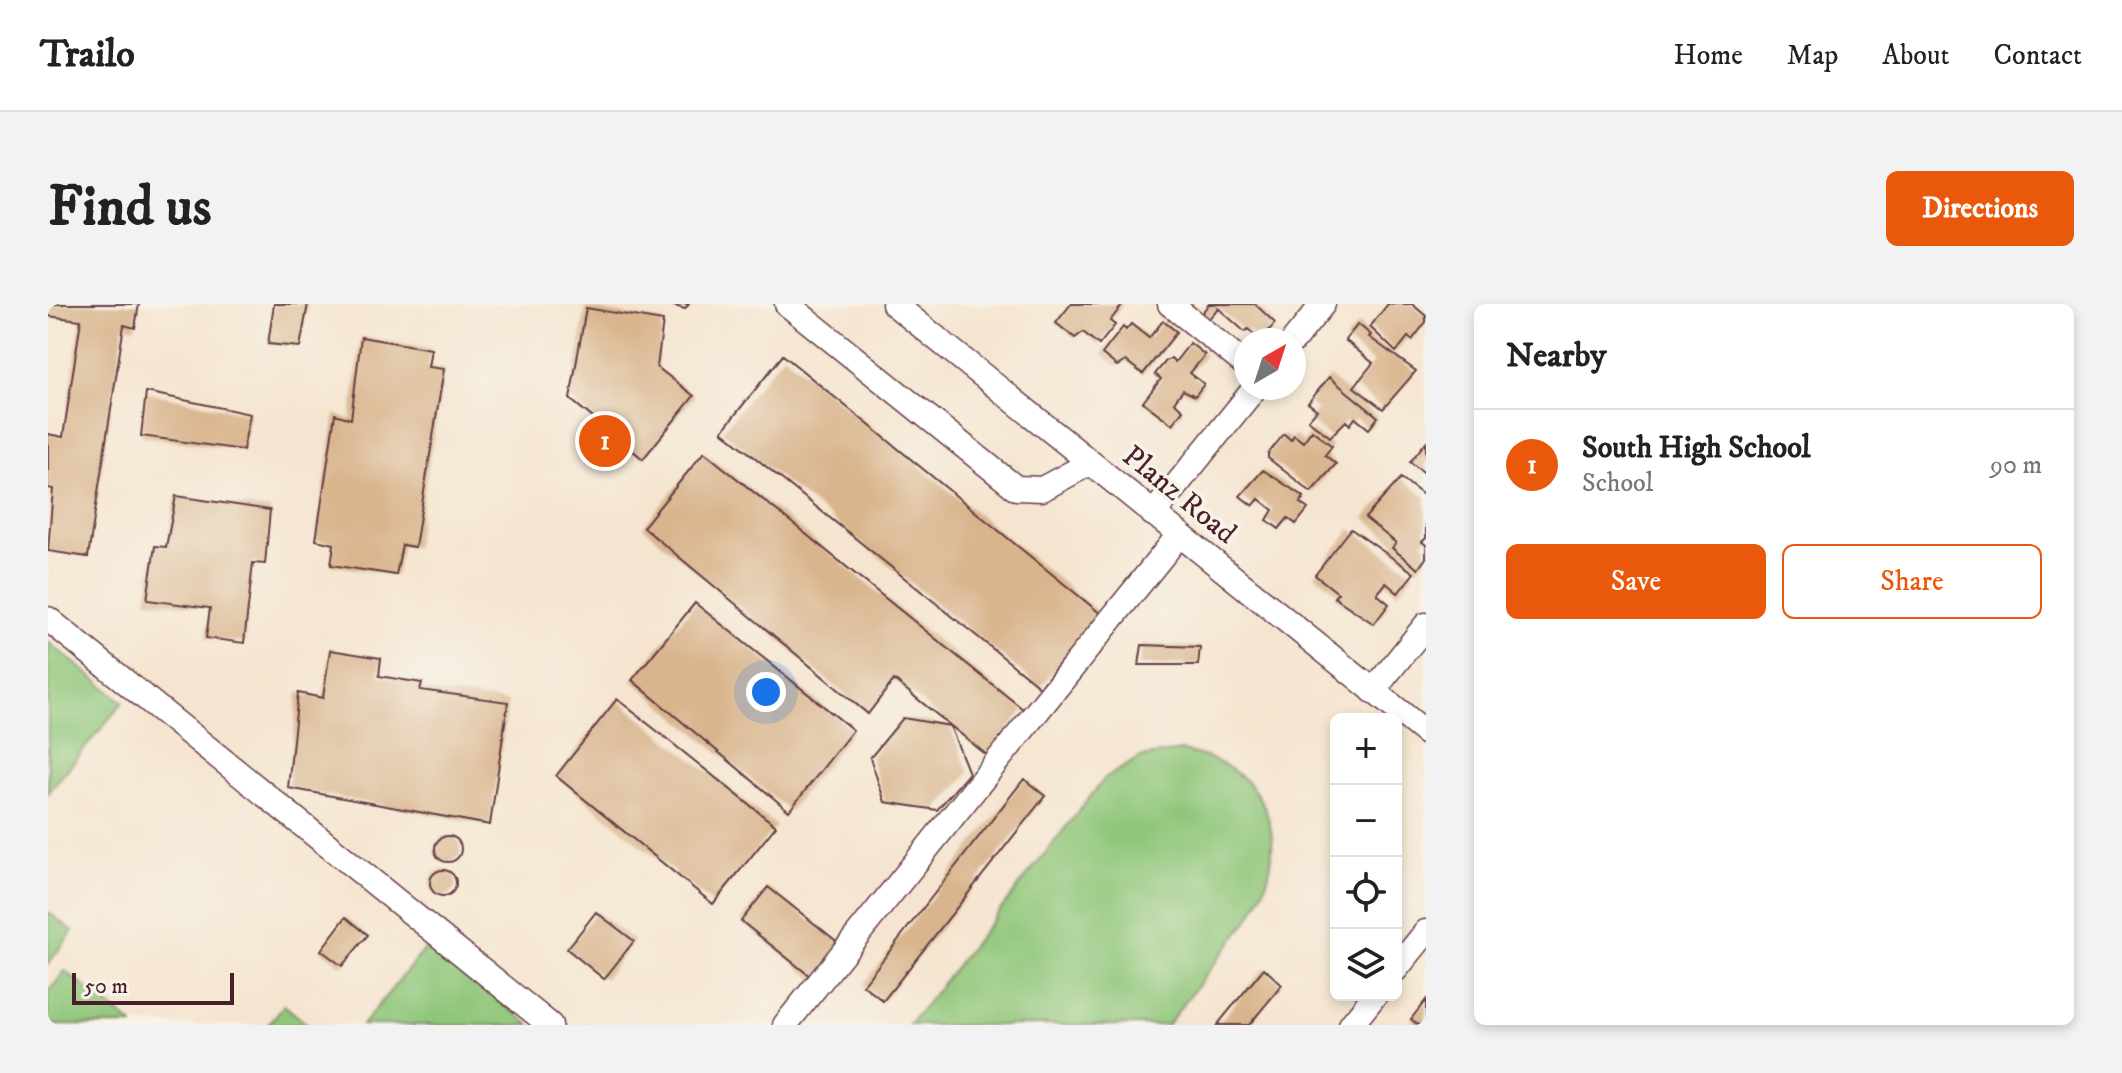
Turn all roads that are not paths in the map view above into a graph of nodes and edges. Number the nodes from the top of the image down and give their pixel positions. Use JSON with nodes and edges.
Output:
{"nodes":[{"id":1,"x":787,"y":304,"type":"edge"},
{"id":2,"x":894,"y":304,"type":"edge"},
{"id":3,"x":1170,"y":304,"type":"edge"},
{"id":4,"x":1323,"y":304,"type":"edge"},
{"id":5,"x":1304,"y":328,"type":"edge"},
{"id":6,"x":1234,"y":355,"type":"edge"},
{"id":7,"x":1245,"y":400,"type":"edge"},
{"id":8,"x":1090,"y":463,"type":"junction"},
{"id":9,"x":1153,"y":514,"type":"junction"},
{"id":10,"x":1179,"y":535,"type":"junction"},
{"id":11,"x":48,"y":619,"type":"edge"},
{"id":12,"x":1426,"y":625,"type":"edge"},
{"id":13,"x":1373,"y":691,"type":"junction"},
{"id":14,"x":1426,"y":733,"type":"edge"},
{"id":15,"x":1426,"y":932,"type":"edge"},
{"id":16,"x":1402,"y":962,"type":"edge"},
{"id":17,"x":1371,"y":1001,"type":"edge"},
{"id":18,"x":1355,"y":1023,"type":"edge"},
{"id":19,"x":550,"y":1025,"type":"edge"},
{"id":20,"x":785,"y":1025,"type":"edge"}],
"edges":[{"from":1,"to":8,"type":"street"},
{"from":2,"to":8,"type":"street","name":"Planz Road"},
{"from":3,"to":6,"type":"street"},
{"from":4,"to":5,"type":"street"},
{"from":7,"to":9,"type":"street"},
{"from":8,"to":9,"type":"street","name":"Planz Road"},
{"from":9,"to":10,"type":"street","name":"Planz Road"},
{"from":10,"to":13,"type":"street","name":"Planz Road"},
{"from":10,"to":20,"type":"street"},
{"from":11,"to":19,"type":"street"},
{"from":12,"to":13,"type":"street"},
{"from":13,"to":14,"type":"street","name":"Planz Road"},
{"from":15,"to":16,"type":"street"},
{"from":17,"to":18,"type":"street"}]}
